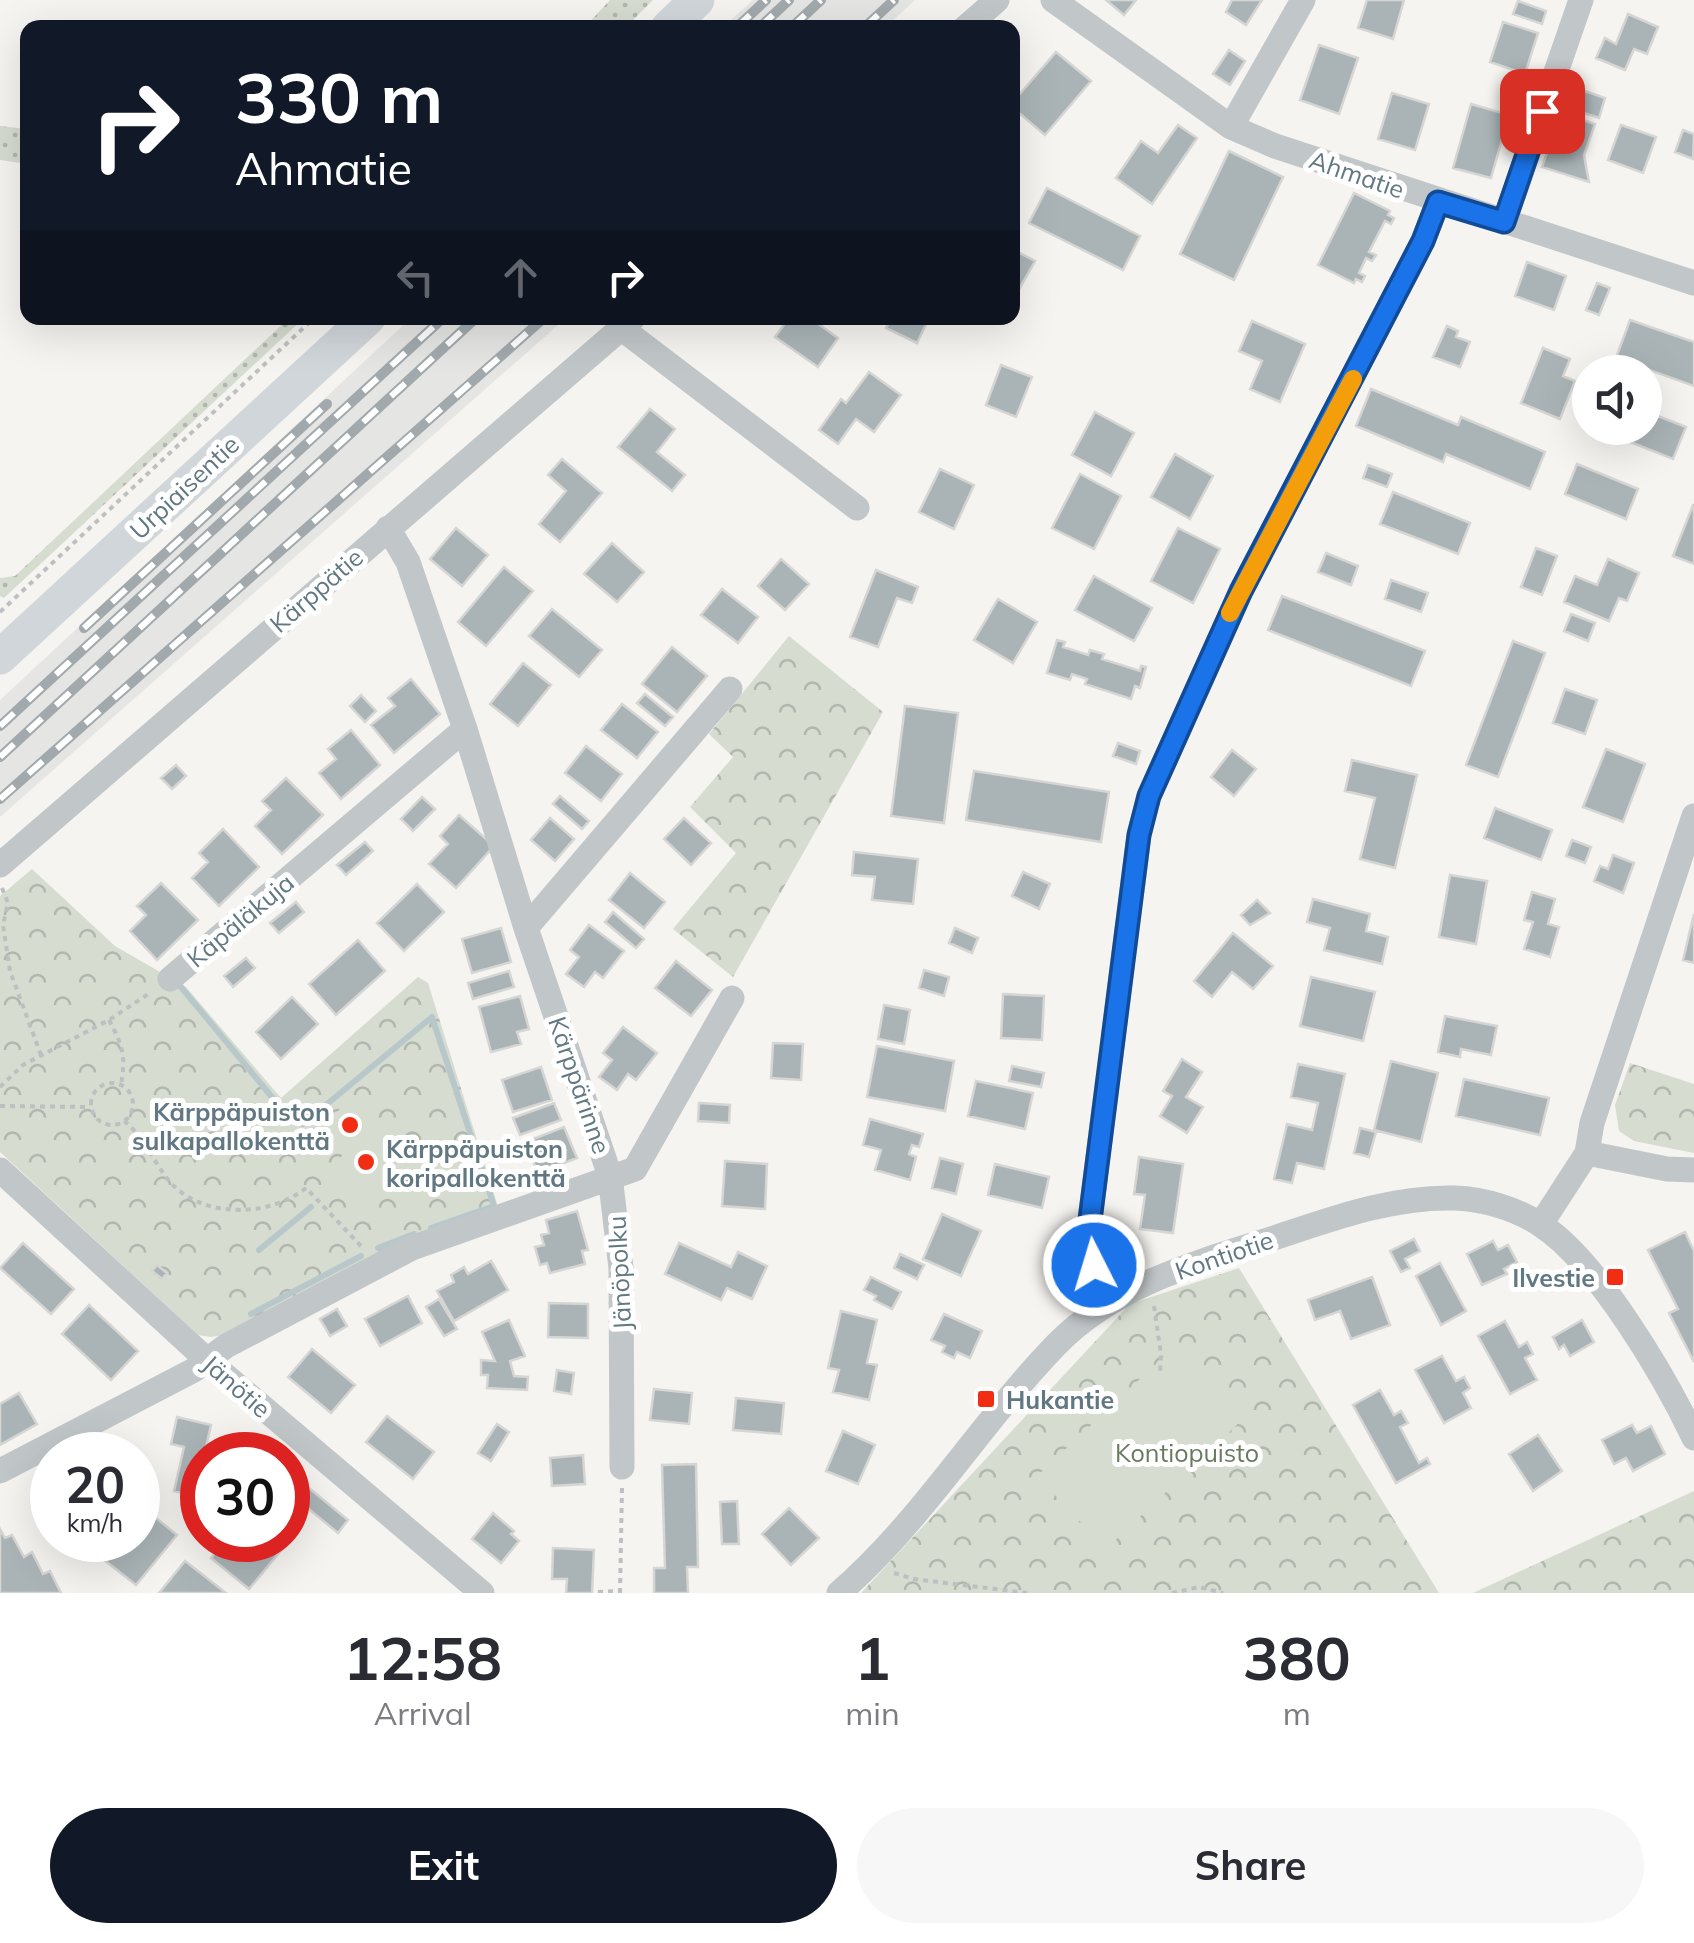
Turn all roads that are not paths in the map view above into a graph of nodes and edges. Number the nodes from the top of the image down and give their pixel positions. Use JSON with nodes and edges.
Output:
{"nodes":[{"id":1,"x":697,"y":0,"type":"edge"},
{"id":2,"x":997,"y":0,"type":"edge"},
{"id":3,"x":1052,"y":0,"type":"edge"},
{"id":4,"x":1303,"y":0,"type":"edge"},
{"id":5,"x":1581,"y":0,"type":"edge"},
{"id":6,"x":676,"y":20,"type":"edge"},
{"id":7,"x":973,"y":20,"type":"edge"},
{"id":8,"x":1231,"y":127,"type":"junction"},
{"id":9,"x":1438,"y":202,"type":"junction"},
{"id":10,"x":1504,"y":222,"type":"junction"},
{"id":11,"x":1694,"y":282,"type":"edge"},
{"id":12,"x":360,"y":325,"type":"edge"},
{"id":13,"x":625,"y":325,"type":"edge"},
{"id":14,"x":629,"y":325,"type":"edge"},
{"id":15,"x":858,"y":508,"type":"dead end"},
{"id":16,"x":388,"y":528,"type":"junction"},
{"id":17,"x":0,"y":657,"type":"edge"},
{"id":18,"x":730,"y":689,"type":"dead end"},
{"id":19,"x":464,"y":730,"type":"junction"},
{"id":20,"x":1694,"y":816,"type":"edge"},
{"id":21,"x":1,"y":876,"type":"edge"},
{"id":22,"x":526,"y":928,"type":"junction"},
{"id":23,"x":170,"y":980,"type":"road end"},
{"id":24,"x":732,"y":998,"type":"dead end"},
{"id":25,"x":1588,"y":1153,"type":"junction"},
{"id":26,"x":0,"y":1170,"type":"edge"},
{"id":27,"x":1694,"y":1170,"type":"edge"},
{"id":28,"x":610,"y":1176,"type":"junction"},
{"id":29,"x":1540,"y":1224,"type":"junction"},
{"id":30,"x":1114,"y":1297,"type":"junction"},
{"id":31,"x":208,"y":1360,"type":"junction"},
{"id":32,"x":1694,"y":1438,"type":"edge"},
{"id":33,"x":622,"y":1467,"type":"road end"},
{"id":34,"x":0,"y":1471,"type":"edge"},
{"id":35,"x":482,"y":1593,"type":"edge"},
{"id":36,"x":838,"y":1593,"type":"edge"}],
"edges":[{"from":1,"to":6,"type":"main road"},
{"from":2,"to":7,"type":"street"},
{"from":3,"to":8,"type":"street","name":"Ahmatie"},
{"from":4,"to":8,"type":"street"},
{"from":5,"to":10,"type":"street"},
{"from":8,"to":9,"type":"street","name":"Ahmatie"},
{"from":9,"to":10,"type":"street","name":"Ahmatie"},
{"from":9,"to":30,"type":"street"},
{"from":10,"to":11,"type":"street","name":"Ahmatie"},
{"from":12,"to":17,"type":"main road","name":"Urpiaisentie"},
{"from":13,"to":16,"type":"street","name":"Kärppätie"},
{"from":14,"to":15,"type":"street"},
{"from":16,"to":19,"type":"street","name":"Kärppärinne"},
{"from":16,"to":21,"type":"street","name":"Kärppätie"},
{"from":18,"to":22,"type":"street"},
{"from":19,"to":22,"type":"street","name":"Kärppärinne"},
{"from":19,"to":23,"type":"street","name":"Käpäläkuja"},
{"from":20,"to":25,"type":"street"},
{"from":22,"to":28,"type":"street","name":"Kärppärinne"},
{"from":24,"to":28,"type":"street"},
{"from":25,"to":27,"type":"street"},
{"from":25,"to":29,"type":"street"},
{"from":26,"to":31,"type":"street","name":"Jänötie"},
{"from":28,"to":31,"type":"street","name":"Kärppärinne"},
{"from":28,"to":33,"type":"street","name":"Jänöpolku"},
{"from":29,"to":30,"type":"street","name":"Kontiotie"},
{"from":29,"to":32,"type":"street"},
{"from":30,"to":36,"type":"street","name":"Kontiotie"},
{"from":31,"to":34,"type":"street","name":"Kärppärinne"},
{"from":31,"to":35,"type":"street","name":"Jänötie"}]}
